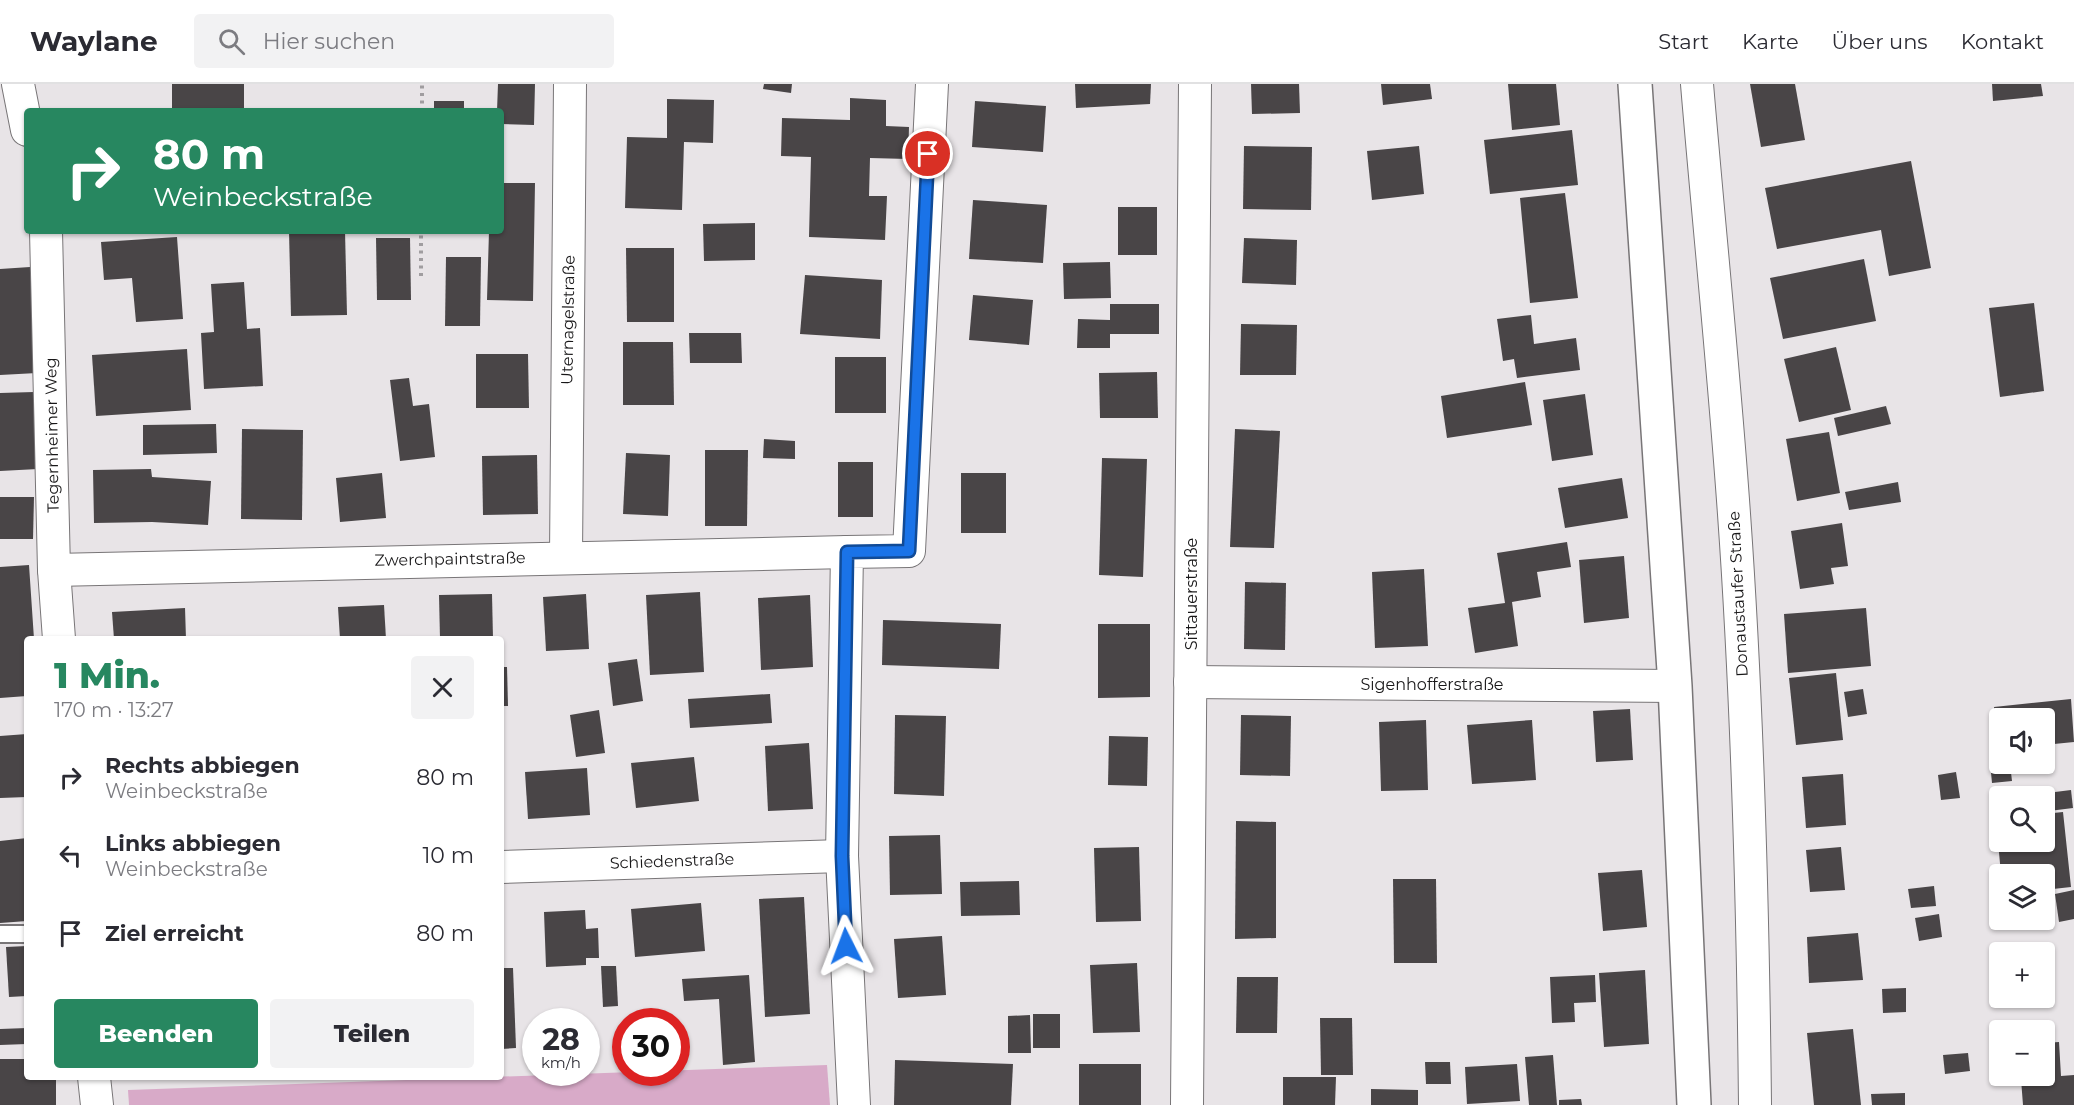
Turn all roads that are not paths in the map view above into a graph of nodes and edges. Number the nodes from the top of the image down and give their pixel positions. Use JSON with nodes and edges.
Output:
{"nodes":[{"id":1,"x":18,"y":84,"type":"edge"},
{"id":2,"x":570,"y":84,"type":"edge"},
{"id":3,"x":932,"y":84,"type":"edge"},
{"id":4,"x":1195,"y":84,"type":"edge"},
{"id":5,"x":1635,"y":84,"type":"edge"},
{"id":6,"x":1697,"y":84,"type":"edge"},
{"id":7,"x":24,"y":115,"type":"edge"},
{"id":8,"x":46,"y":234,"type":"edge"},
{"id":9,"x":847,"y":552,"type":"junction"},
{"id":10,"x":566,"y":556,"type":"junction"},
{"id":11,"x":54,"y":570,"type":"junction"},
{"id":12,"x":58,"y":636,"type":"edge"},
{"id":13,"x":1190,"y":682,"type":"junction"},
{"id":14,"x":1675,"y":686,"type":"junction"},
{"id":15,"x":842,"y":856,"type":"junction"},
{"id":16,"x":504,"y":867,"type":"edge"},
{"id":17,"x":0,"y":934,"type":"edge"},
{"id":18,"x":24,"y":934,"type":"edge"},
{"id":19,"x":94,"y":1080,"type":"edge"},
{"id":20,"x":97,"y":1105,"type":"edge"},
{"id":21,"x":854,"y":1105,"type":"edge"},
{"id":22,"x":1187,"y":1105,"type":"edge"},
{"id":23,"x":1694,"y":1105,"type":"edge"},
{"id":24,"x":1755,"y":1105,"type":"edge"}],
"edges":[{"from":1,"to":7,"type":"street"},
{"from":2,"to":10,"type":"street","name":"Uternagelstraße"},
{"from":3,"to":9,"type":"street","name":"Zwerchpaintstraße"},
{"from":4,"to":13,"type":"street","name":"Sittauerstraße"},
{"from":5,"to":14,"type":"main road"},
{"from":6,"to":24,"type":"street","name":"Donaustaufer Straße"},
{"from":8,"to":11,"type":"street","name":"Tegernheimer Weg"},
{"from":9,"to":10,"type":"street","name":"Zwerchpaintstraße"},
{"from":9,"to":15,"type":"street"},
{"from":10,"to":11,"type":"street","name":"Zwerchpaintstraße"},
{"from":11,"to":12,"type":"street","name":"Tegernheimer Weg"},
{"from":13,"to":14,"type":"street","name":"Sigenhofferstraße"},
{"from":13,"to":22,"type":"street","name":"Sittauerstraße"},
{"from":14,"to":23,"type":"main road"},
{"from":15,"to":16,"type":"street","name":"Schiedenstraße"},
{"from":15,"to":21,"type":"street"},
{"from":17,"to":18,"type":"lane"},
{"from":19,"to":20,"type":"street"}]}
